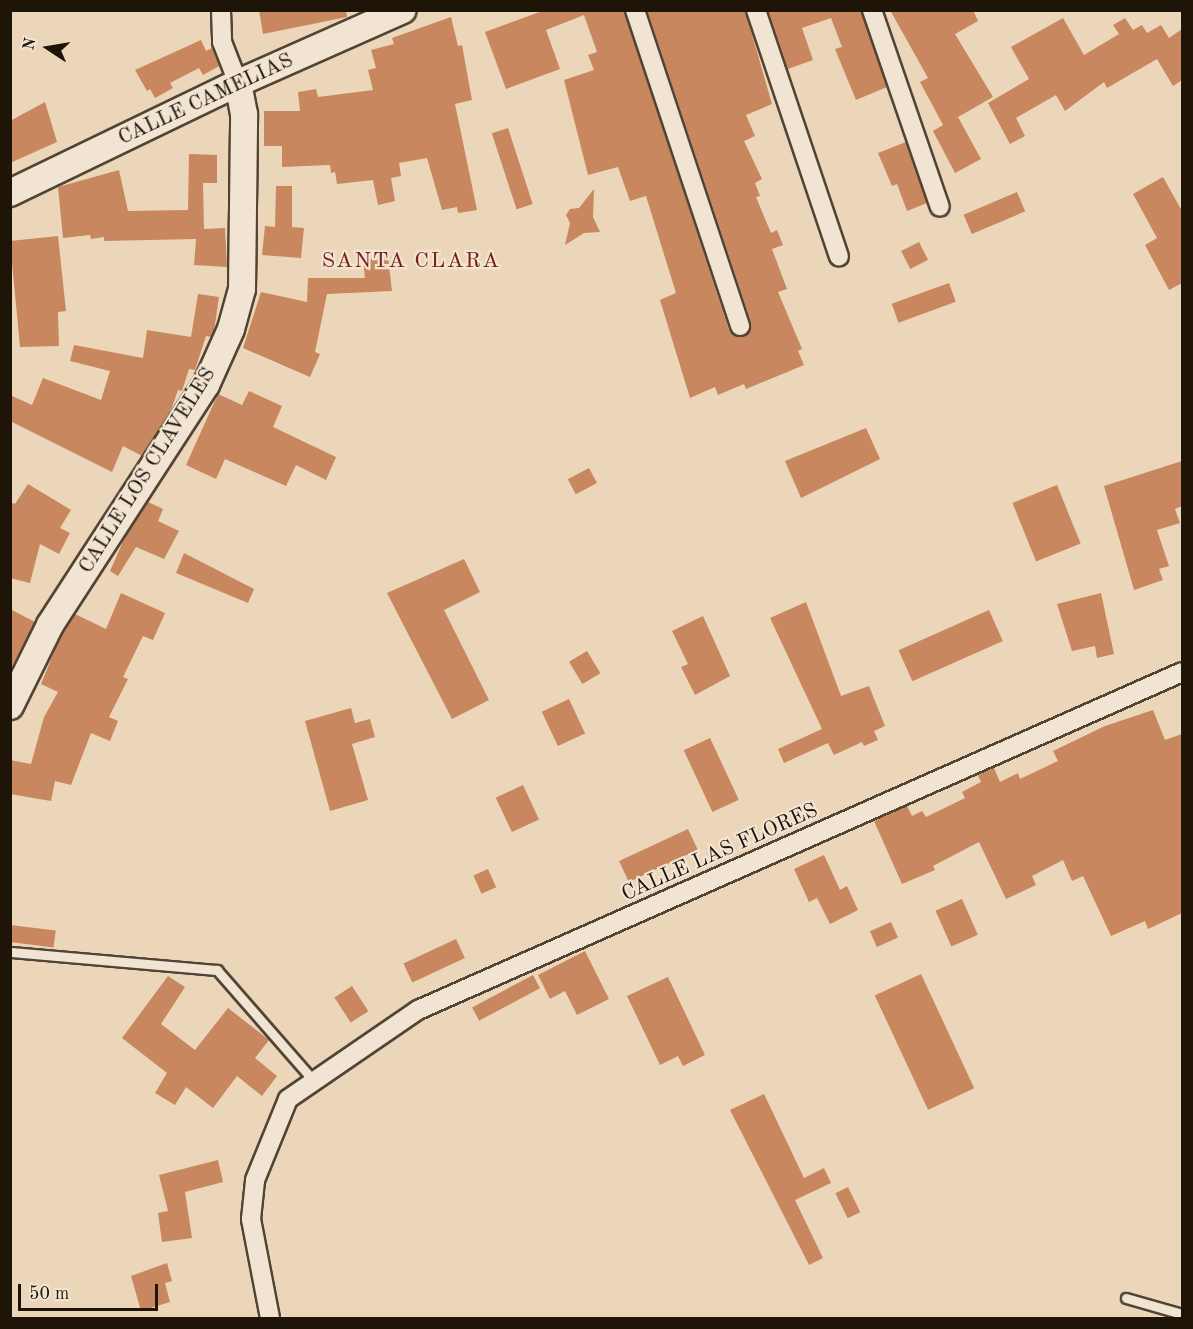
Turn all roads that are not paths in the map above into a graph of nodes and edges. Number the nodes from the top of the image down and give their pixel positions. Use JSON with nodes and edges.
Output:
{"nodes":[{"id":1,"x":221,"y":10,"type":"edge"},
{"id":2,"x":403,"y":10,"type":"edge"},
{"id":3,"x":635,"y":10,"type":"edge"},
{"id":4,"x":756,"y":10,"type":"edge"},
{"id":5,"x":872,"y":10,"type":"edge"},
{"id":6,"x":238,"y":83,"type":"junction"},
{"id":7,"x":10,"y":193,"type":"edge"},
{"id":8,"x":940,"y":207,"type":"dead end"},
{"id":9,"x":839,"y":256,"type":"dead end"},
{"id":10,"x":740,"y":326,"type":"dead end"},
{"id":11,"x":1182,"y":672,"type":"edge"},
{"id":12,"x":10,"y":706,"type":"edge"},
{"id":13,"x":10,"y":952,"type":"edge"},
{"id":14,"x":314,"y":1082,"type":"junction"},
{"id":15,"x":1126,"y":1298,"type":"dead end"},
{"id":16,"x":1182,"y":1314,"type":"edge"},
{"id":17,"x":270,"y":1318,"type":"edge"}],
"edges":[{"from":1,"to":6,"type":"street","name":"CALLE LOS CLAVELES"},
{"from":2,"to":6,"type":"street","name":"CALLE CAMELIAS"},
{"from":3,"to":10,"type":"street"},
{"from":4,"to":9,"type":"street"},
{"from":5,"to":8,"type":"street"},
{"from":6,"to":7,"type":"street","name":"CALLE CAMELIAS"},
{"from":6,"to":12,"type":"street","name":"CALLE LOS CLAVELES"},
{"from":11,"to":14,"type":"street","name":"CALLE LAS FLORES"},
{"from":13,"to":14,"type":"lane"},
{"from":14,"to":17,"type":"street","name":"CALLE LAS FLORES"},
{"from":15,"to":16,"type":"lane"}]}
